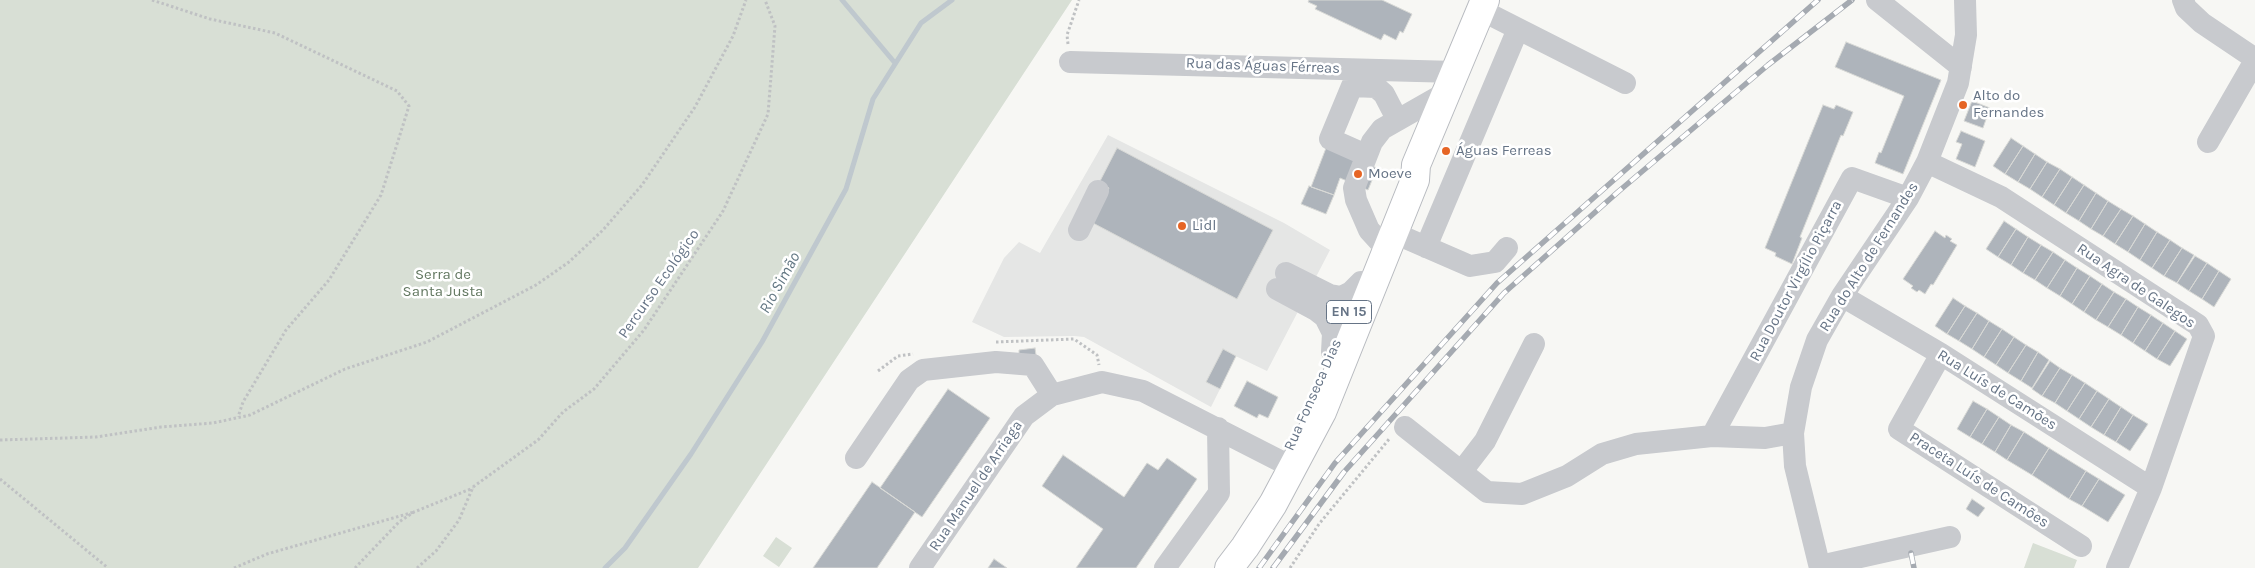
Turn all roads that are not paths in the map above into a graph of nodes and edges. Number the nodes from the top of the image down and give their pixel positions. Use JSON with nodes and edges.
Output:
{"nodes":[{"id":1,"x":1878,"y":0,"type":"edge"},
{"id":2,"x":1965,"y":0,"type":"edge"},
{"id":3,"x":2183,"y":0,"type":"edge"},
{"id":4,"x":1483,"y":5,"type":"edge"},
{"id":5,"x":1518,"y":29,"type":"junction"},
{"id":6,"x":1070,"y":62,"type":"road end"},
{"id":7,"x":1961,"y":67,"type":"junction"},
{"id":8,"x":1451,"y":82,"type":"junction"},
{"id":9,"x":1625,"y":83,"type":"dead end"},
{"id":10,"x":1397,"y":119,"type":"junction"},
{"id":11,"x":2208,"y":142,"type":"dead end"},
{"id":12,"x":1366,"y":155,"type":"junction"},
{"id":13,"x":1927,"y":162,"type":"junction"},
{"id":14,"x":1098,"y":191,"type":"dead end"},
{"id":15,"x":1908,"y":198,"type":"junction"},
{"id":16,"x":1079,"y":230,"type":"dead end"},
{"id":17,"x":1388,"y":238,"type":"junction"},
{"id":18,"x":1426,"y":247,"type":"junction"},
{"id":19,"x":1507,"y":248,"type":"dead end"},
{"id":20,"x":1366,"y":286,"type":"junction"},
{"id":21,"x":1330,"y":295,"type":"junction"},
{"id":22,"x":1842,"y":296,"type":"junction"},
{"id":23,"x":1336,"y":317,"type":"junction"},
{"id":24,"x":1534,"y":344,"type":"dead end"},
{"id":25,"x":1941,"y":354,"type":"junction"},
{"id":26,"x":1333,"y":386,"type":"junction"},
{"id":27,"x":1052,"y":395,"type":"junction"},
{"id":28,"x":1405,"y":427,"type":"road end"},
{"id":29,"x":1218,"y":428,"type":"junction"},
{"id":30,"x":1793,"y":433,"type":"junction"},
{"id":31,"x":1712,"y":436,"type":"junction"},
{"id":32,"x":856,"y":458,"type":"dead end"},
{"id":33,"x":1292,"y":458,"type":"junction"},
{"id":34,"x":1462,"y":471,"type":"junction"},
{"id":35,"x":2151,"y":488,"type":"junction"},
{"id":36,"x":1950,"y":537,"type":"dead end"},
{"id":37,"x":2080,"y":546,"type":"dead end"},
{"id":38,"x":1226,"y":565,"type":"edge"},
{"id":39,"x":1820,"y":567,"type":"edge"},
{"id":40,"x":920,"y":568,"type":"edge"},
{"id":41,"x":1165,"y":568,"type":"edge"},
{"id":42,"x":2117,"y":568,"type":"edge"}],
"edges":[{"from":1,"to":7,"type":"street"},
{"from":2,"to":7,"type":"street","name":"Rua do Alto de Fernandes"},
{"from":3,"to":11,"type":"street"},
{"from":4,"to":5,"type":"street"},
{"from":4,"to":8,"type":"main road","name":"Rua Fonseca Dias","number":"EN 15"},
{"from":5,"to":9,"type":"street"},
{"from":5,"to":18,"type":"street"},
{"from":6,"to":8,"type":"street","name":"Rua das Águas Férreas"},
{"from":7,"to":13,"type":"street","name":"Rua do Alto de Fernandes"},
{"from":8,"to":10,"type":"street"},
{"from":8,"to":17,"type":"main road","name":"Rua Fonseca Dias","number":"EN 15"},
{"from":10,"to":12,"type":"street"},
{"from":10,"to":12,"type":"street"},
{"from":12,"to":17,"type":"street"},
{"from":13,"to":15,"type":"street","name":"Rua do Alto de Fernandes"},
{"from":13,"to":35,"type":"street","name":"Rua Agra de Galegos"},
{"from":14,"to":16,"type":"street"},
{"from":15,"to":22,"type":"street","name":"Rua do Alto de Fernandes"},
{"from":15,"to":31,"type":"street","name":"Rua Doutor Virgílio Piçarra"},
{"from":17,"to":18,"type":"street"},
{"from":17,"to":20,"type":"main road","name":"Rua Fonseca Dias","number":"EN 15"},
{"from":18,"to":19,"type":"street"},
{"from":20,"to":21,"type":"street"},
{"from":20,"to":23,"type":"main road","name":"Rua Fonseca Dias","number":"EN 15"},
{"from":20,"to":26,"type":"main road","name":"Rua Fonseca Dias","number":"EN 15"},
{"from":21,"to":23,"type":"street"},
{"from":21,"to":23,"type":"street"},
{"from":22,"to":25,"type":"street","name":"Rua Luís de Camões"},
{"from":22,"to":30,"type":"street","name":"Rua do Alto de Fernandes"},
{"from":23,"to":26,"type":"street"},
{"from":23,"to":33,"type":"main road","name":"Rua Fonseca Dias","number":"EN 15"},
{"from":24,"to":34,"type":"street"},
{"from":25,"to":35,"type":"street","name":"Rua Luís de Camões"},
{"from":25,"to":37,"type":"street","name":"Praceta Luís de Camões"},
{"from":26,"to":33,"type":"main road","name":"Rua Fonseca Dias","number":"EN 15"},
{"from":27,"to":29,"type":"street","name":"Rua Manuel de Arriaga"},
{"from":27,"to":32,"type":"street"},
{"from":27,"to":40,"type":"street","name":"Rua Manuel de Arriaga"},
{"from":28,"to":34,"type":"street"},
{"from":29,"to":33,"type":"street","name":"Rua Manuel de Arriaga"},
{"from":29,"to":41,"type":"street"},
{"from":30,"to":31,"type":"street"},
{"from":30,"to":39,"type":"street","name":"Rua do Alto de Fernandes"},
{"from":31,"to":34,"type":"street"},
{"from":33,"to":38,"type":"main road","name":"Rua Fonseca Dias","number":"EN 15"},
{"from":35,"to":42,"type":"street","name":"Rua Agra de Galegos"},
{"from":36,"to":39,"type":"street"}]}
